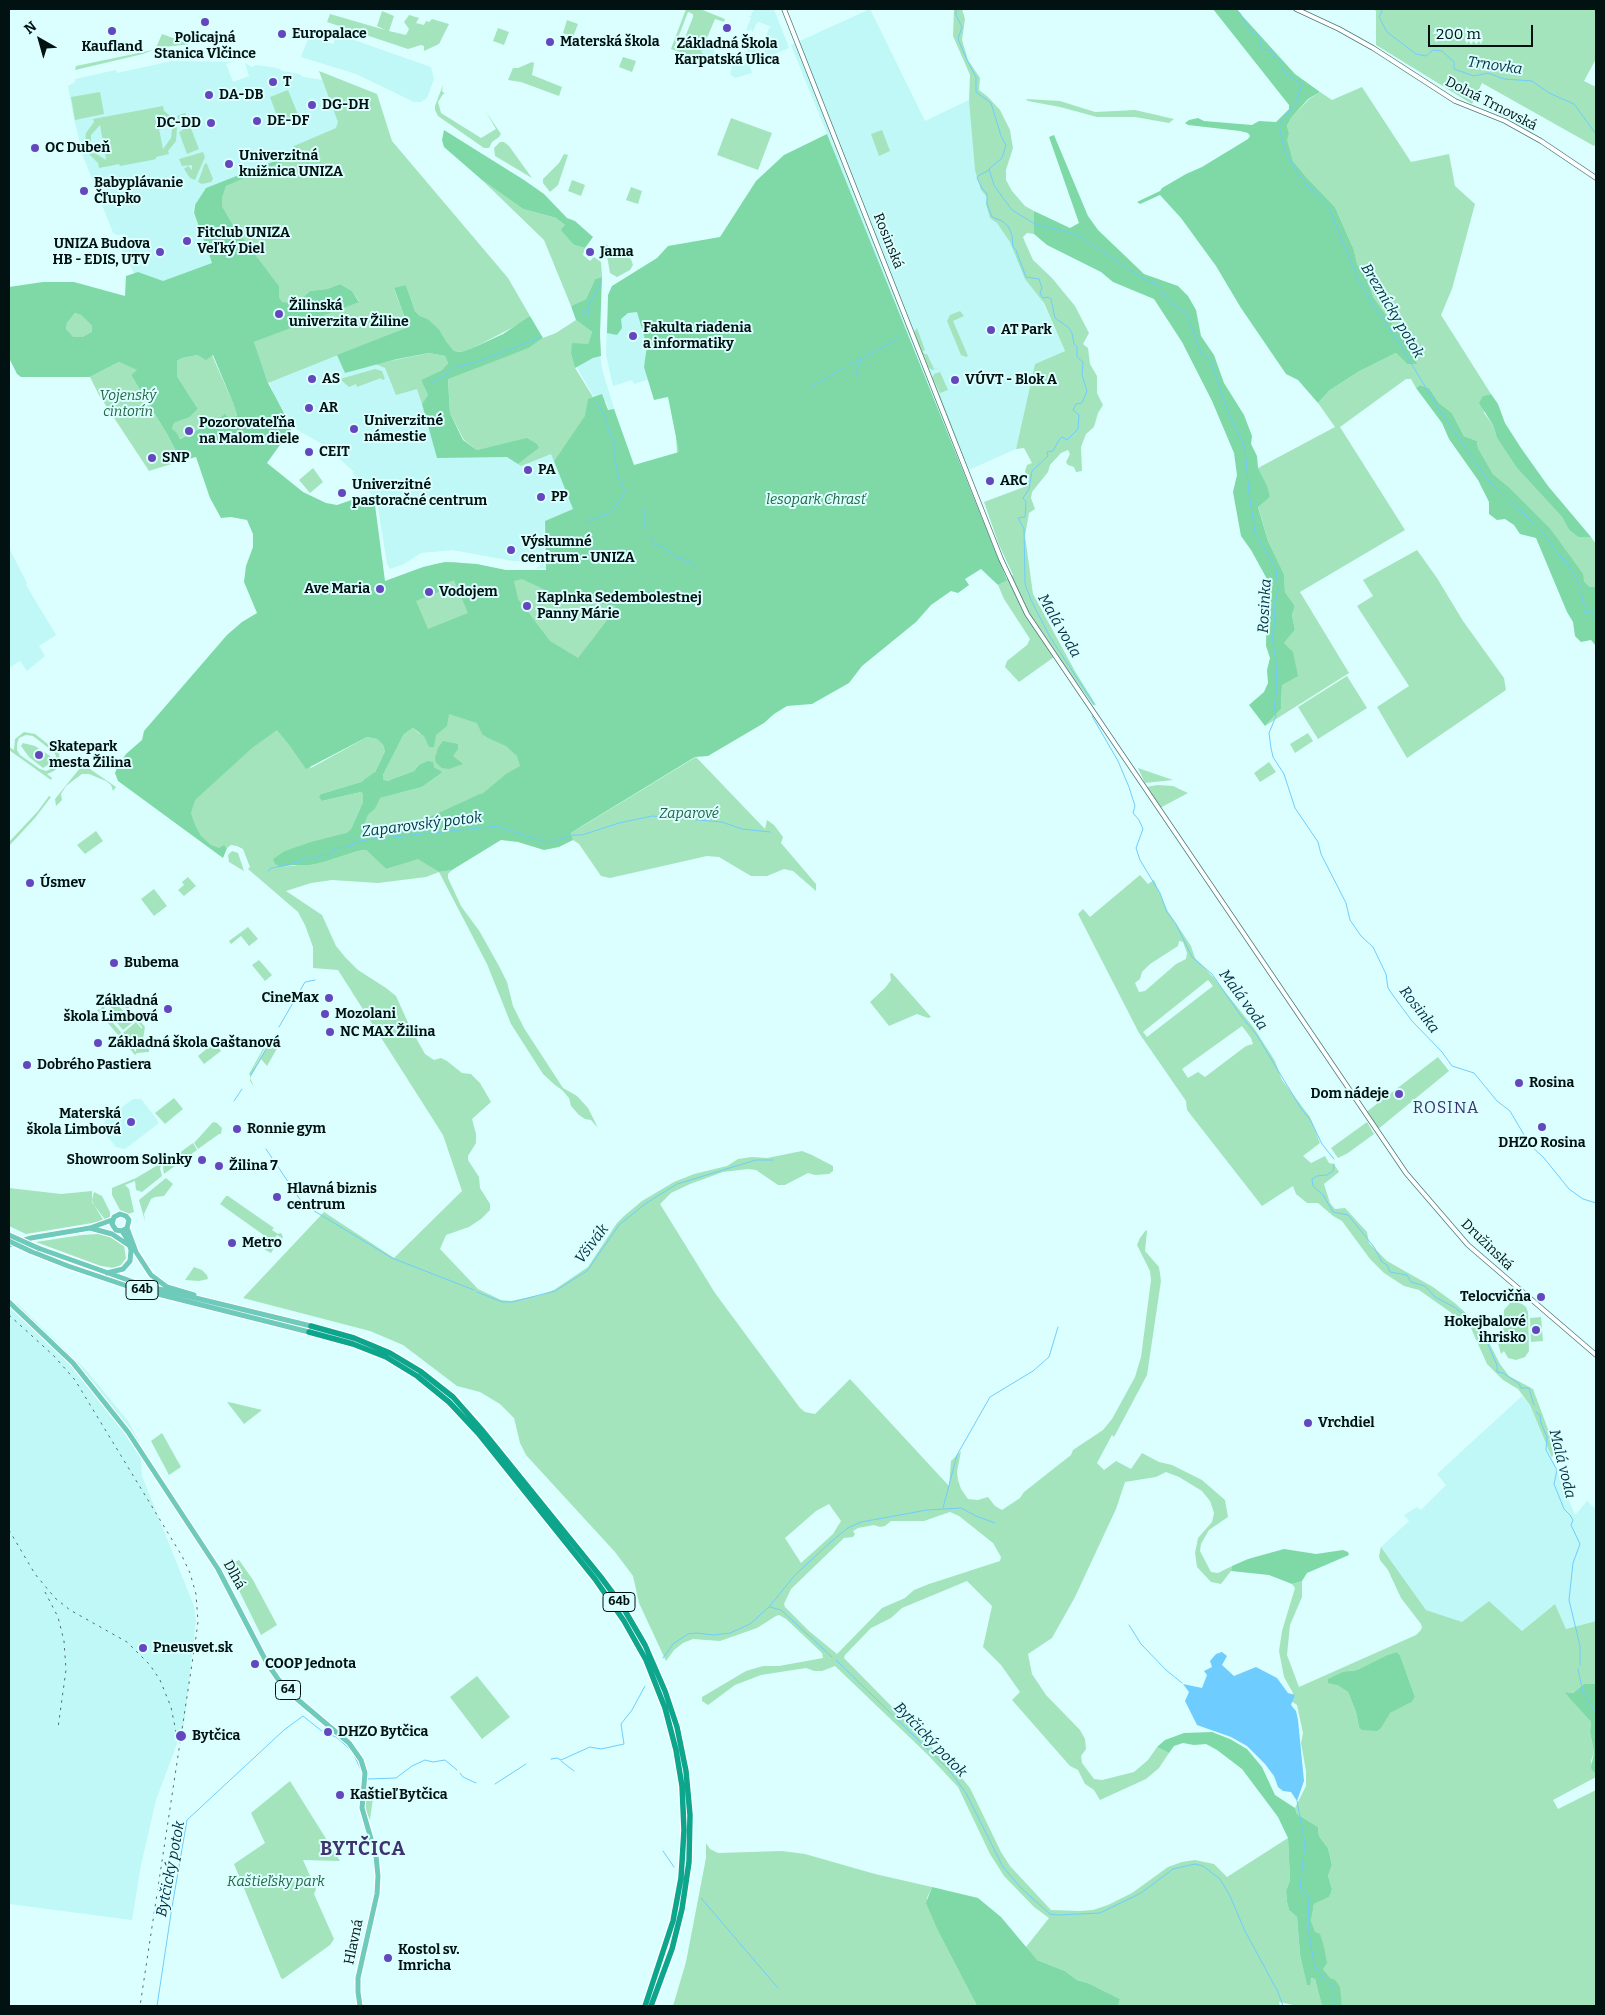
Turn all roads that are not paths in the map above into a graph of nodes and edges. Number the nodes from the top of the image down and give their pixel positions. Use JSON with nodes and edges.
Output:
{"nodes":[{"id":1,"x":784,"y":9,"type":"edge"},
{"id":2,"x":1296,"y":9,"type":"edge"},
{"id":3,"x":1596,"y":178,"type":"edge"},
{"id":4,"x":1378,"y":1134,"type":"joint"},
{"id":5,"x":112,"y":1220,"type":"junction"},
{"id":6,"x":90,"y":1228,"type":"junction"},
{"id":7,"x":114,"y":1228,"type":"junction"},
{"id":8,"x":127,"y":1228,"type":"junction"},
{"id":9,"x":122,"y":1231,"type":"junction"},
{"id":10,"x":9,"y":1235,"type":"edge"},
{"id":11,"x":9,"y":1241,"type":"edge"},
{"id":12,"x":9,"y":1246,"type":"edge"},
{"id":13,"x":129,"y":1246,"type":"junction"},
{"id":14,"x":106,"y":1274,"type":"junction"},
{"id":15,"x":9,"y":1302,"type":"edge"},
{"id":16,"x":223,"y":1305,"type":"junction"},
{"id":17,"x":310,"y":1329,"type":"junction"},
{"id":18,"x":1596,"y":1355,"type":"edge"},
{"id":19,"x":378,"y":1883,"type":"joint"},
{"id":20,"x":360,"y":2006,"type":"edge"},
{"id":21,"x":645,"y":2006,"type":"edge"},
{"id":22,"x":651,"y":2006,"type":"edge"}],
"edges":[{"from":1,"to":4,"type":"street","name":"Rosinská"},
{"from":2,"to":3,"type":"street","name":"Dolná Trnovská"},
{"from":4,"to":18,"type":"street","name":"Družinská"},
{"from":5,"to":6,"type":"main road"},
{"from":5,"to":7,"type":"main road"},
{"from":5,"to":8,"type":"main road"},
{"from":6,"to":7,"type":"main road"},
{"from":6,"to":12,"type":"main road"},
{"from":6,"to":13,"type":"main road"},
{"from":7,"to":9,"type":"main road"},
{"from":8,"to":9,"type":"main road"},
{"from":8,"to":16,"type":"main road"},
{"from":9,"to":13,"type":"main road"},
{"from":10,"to":14,"type":"main road","number":"64b","bridge":true},
{"from":11,"to":17,"type":"main road","number":"64b","bridge":true},
{"from":13,"to":14,"type":"main road"},
{"from":14,"to":16,"type":"main road","number":"64b"},
{"from":15,"to":19,"type":"main road","name":"Dlhá","number":"64"},
{"from":16,"to":17,"type":"main road","number":"64b"},
{"from":17,"to":21,"type":"highway","number":"64b"},
{"from":17,"to":22,"type":"highway","number":"64b"},
{"from":19,"to":20,"type":"main road","name":"Hlavná","number":"64"}]}
